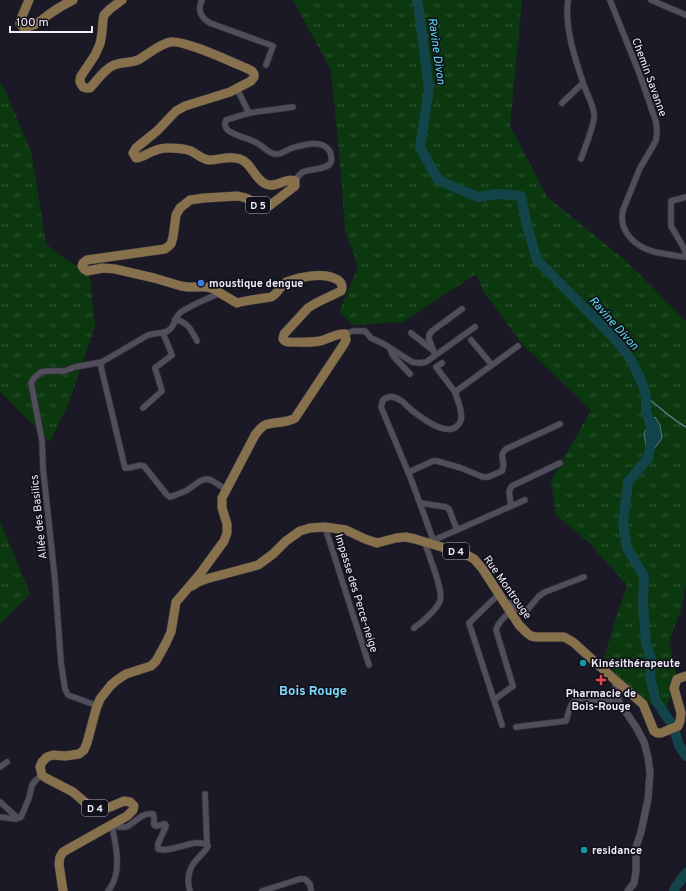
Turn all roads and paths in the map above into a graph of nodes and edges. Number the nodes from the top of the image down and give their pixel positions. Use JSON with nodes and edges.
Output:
{"nodes":[{"id":1,"x":29,"y":0,"type":"edge"},
{"id":2,"x":73,"y":0,"type":"edge"},
{"id":3,"x":122,"y":0,"type":"edge"},
{"id":4,"x":202,"y":0,"type":"edge"},
{"id":5,"x":568,"y":0,"type":"edge"},
{"id":6,"x":610,"y":0,"type":"edge"},
{"id":7,"x":651,"y":0,"type":"edge"},
{"id":8,"x":686,"y":15,"type":"edge"},
{"id":9,"x":266,"y":64,"type":"dead end"},
{"id":10,"x":583,"y":83,"type":"junction"},
{"id":11,"x":237,"y":88,"type":"junction"},
{"id":12,"x":562,"y":103,"type":"dead end"},
{"id":13,"x":293,"y":107,"type":"dead end"},
{"id":14,"x":249,"y":113,"type":"junction"},
{"id":15,"x":581,"y":159,"type":"dead end"},
{"id":16,"x":295,"y":181,"type":"junction"},
{"id":17,"x":686,"y":197,"type":"edge"},
{"id":18,"x":686,"y":253,"type":"edge"},
{"id":19,"x":686,"y":257,"type":"edge"},
{"id":20,"x":220,"y":293,"type":"junction"},
{"id":21,"x":462,"y":310,"type":"dead end"},
{"id":22,"x":175,"y":319,"type":"junction"},
{"id":23,"x":475,"y":327,"type":"dead end"},
{"id":24,"x":163,"y":333,"type":"junction"},
{"id":25,"x":411,"y":333,"type":"dead end"},
{"id":26,"x":345,"y":334,"type":"junction"},
{"id":27,"x":472,"y":340,"type":"dead end"},
{"id":28,"x":197,"y":341,"type":"dead end"},
{"id":29,"x":518,"y":346,"type":"dead end"},
{"id":30,"x":390,"y":348,"type":"junction"},
{"id":31,"x":434,"y":352,"type":"junction"},
{"id":32,"x":102,"y":362,"type":"junction"},
{"id":33,"x":442,"y":363,"type":"dead end"},
{"id":34,"x":492,"y":365,"type":"junction"},
{"id":35,"x":410,"y":374,"type":"dead end"},
{"id":36,"x":455,"y":392,"type":"junction"},
{"id":37,"x":143,"y":408,"type":"dead end"},
{"id":38,"x":560,"y":424,"type":"dead end"},
{"id":39,"x":560,"y":463,"type":"dead end"},
{"id":40,"x":408,"y":472,"type":"junction"},
{"id":41,"x":227,"y":490,"type":"junction"},
{"id":42,"x":525,"y":500,"type":"dead end"},
{"id":43,"x":420,"y":503,"type":"junction"},
{"id":44,"x":509,"y":507,"type":"junction"},
{"id":45,"x":325,"y":527,"type":"junction"},
{"id":46,"x":457,"y":530,"type":"junction"},
{"id":47,"x":424,"y":541,"type":"junction"},
{"id":48,"x":435,"y":542,"type":"junction"},
{"id":49,"x":203,"y":576,"type":"junction"},
{"id":50,"x":584,"y":577,"type":"dead end"},
{"id":51,"x":499,"y":594,"type":"junction"},
{"id":52,"x":506,"y":604,"type":"junction"},
{"id":53,"x":511,"y":612,"type":"junction"},
{"id":54,"x":414,"y":628,"type":"dead end"},
{"id":55,"x":369,"y":665,"type":"dead end"},
{"id":56,"x":686,"y":676,"type":"edge"},
{"id":57,"x":615,"y":680,"type":"junction"},
{"id":58,"x":494,"y":700,"type":"junction"},
{"id":59,"x":619,"y":702,"type":"junction"},
{"id":60,"x":98,"y":706,"type":"junction"},
{"id":61,"x":502,"y":725,"type":"dead end"},
{"id":62,"x":516,"y":727,"type":"dead end"},
{"id":63,"x":7,"y":762,"type":"dead end"},
{"id":64,"x":0,"y":767,"type":"edge"},
{"id":65,"x":42,"y":775,"type":"junction"},
{"id":66,"x":205,"y":794,"type":"dead end"},
{"id":67,"x":0,"y":802,"type":"edge"},
{"id":68,"x":0,"y":817,"type":"edge"},
{"id":69,"x":18,"y":818,"type":"junction"},
{"id":70,"x":114,"y":824,"type":"junction"},
{"id":71,"x":207,"y":844,"type":"junction"},
{"id":72,"x":63,"y":891,"type":"edge"},
{"id":73,"x":108,"y":891,"type":"edge"},
{"id":74,"x":190,"y":891,"type":"edge"},
{"id":75,"x":262,"y":891,"type":"edge"},
{"id":76,"x":311,"y":891,"type":"edge"},
{"id":77,"x":628,"y":891,"type":"edge"}],
"edges":[{"from":1,"to":2,"type":"main road"},
{"from":3,"to":11,"type":"main road","number":"D 5"},
{"from":4,"to":9,"type":"street"},
{"from":5,"to":10,"type":"street"},
{"from":6,"to":19,"type":"street","name":"Chemin Savanne"},
{"from":7,"to":8,"type":"street"},
{"from":10,"to":12,"type":"street"},
{"from":10,"to":15,"type":"street"},
{"from":11,"to":14,"type":"street"},
{"from":11,"to":16,"type":"main road","number":"D 5"},
{"from":13,"to":14,"type":"street"},
{"from":14,"to":16,"type":"street"},
{"from":16,"to":20,"type":"main road","number":"D 5"},
{"from":17,"to":18,"type":"street"},
{"from":20,"to":22,"type":"street"},
{"from":20,"to":26,"type":"main road","number":"D 5"},
{"from":21,"to":31,"type":"street"},
{"from":22,"to":24,"type":"street"},
{"from":22,"to":28,"type":"street"},
{"from":23,"to":31,"type":"street"},
{"from":24,"to":32,"type":"street"},
{"from":24,"to":37,"type":"street"},
{"from":25,"to":31,"type":"street"},
{"from":26,"to":30,"type":"street"},
{"from":26,"to":41,"type":"main road"},
{"from":27,"to":34,"type":"street"},
{"from":29,"to":34,"type":"street"},
{"from":30,"to":31,"type":"street"},
{"from":30,"to":35,"type":"street"},
{"from":32,"to":41,"type":"street"},
{"from":32,"to":60,"type":"street","name":"Allée des Basilics"},
{"from":33,"to":36,"type":"street"},
{"from":34,"to":36,"type":"street"},
{"from":36,"to":40,"type":"street"},
{"from":38,"to":40,"type":"street"},
{"from":39,"to":44,"type":"street"},
{"from":40,"to":43,"type":"street"},
{"from":41,"to":49,"type":"main road"},
{"from":42,"to":44,"type":"street"},
{"from":43,"to":46,"type":"street"},
{"from":43,"to":48,"type":"street"},
{"from":44,"to":46,"type":"street"},
{"from":45,"to":47,"type":"main road","name":"Rue Montrouge","number":"D 4"},
{"from":45,"to":49,"type":"main road","name":"Rue Montrouge","number":"D 4"},
{"from":45,"to":55,"type":"street","name":"Impasse des Perce-neige"},
{"from":46,"to":48,"type":"street"},
{"from":47,"to":48,"type":"main road","name":"Rue Montrouge","number":"D 4"},
{"from":47,"to":54,"type":"street"},
{"from":48,"to":51,"type":"main road","name":"Rue Montrouge","number":"D 4"},
{"from":49,"to":60,"type":"main road","name":"Rue Montrouge","number":"D 4"},
{"from":50,"to":52,"type":"street"},
{"from":51,"to":52,"type":"main road","name":"Rue Montrouge","number":"D 4"},
{"from":51,"to":58,"type":"street"},
{"from":52,"to":53,"type":"main road","name":"Rue Montrouge","number":"D 4"},
{"from":53,"to":57,"type":"main road","name":"Rue Montrouge","number":"D 4"},
{"from":53,"to":58,"type":"street"},
{"from":56,"to":57,"type":"main road","name":"Rue Montrouge","number":"D 4"},
{"from":57,"to":59,"type":"street"},
{"from":58,"to":61,"type":"street"},
{"from":59,"to":62,"type":"street"},
{"from":59,"to":77,"type":"street"},
{"from":60,"to":65,"type":"main road","number":"D 4"},
{"from":63,"to":64,"type":"street"},
{"from":65,"to":69,"type":"street"},
{"from":65,"to":70,"type":"main road","number":"D 4"},
{"from":66,"to":71,"type":"street"},
{"from":67,"to":69,"type":"street"},
{"from":68,"to":69,"type":"street"},
{"from":70,"to":71,"type":"street"},
{"from":70,"to":72,"type":"main road","number":"D 4"},
{"from":70,"to":73,"type":"street"},
{"from":71,"to":74,"type":"street"},
{"from":75,"to":76,"type":"street"}]}
